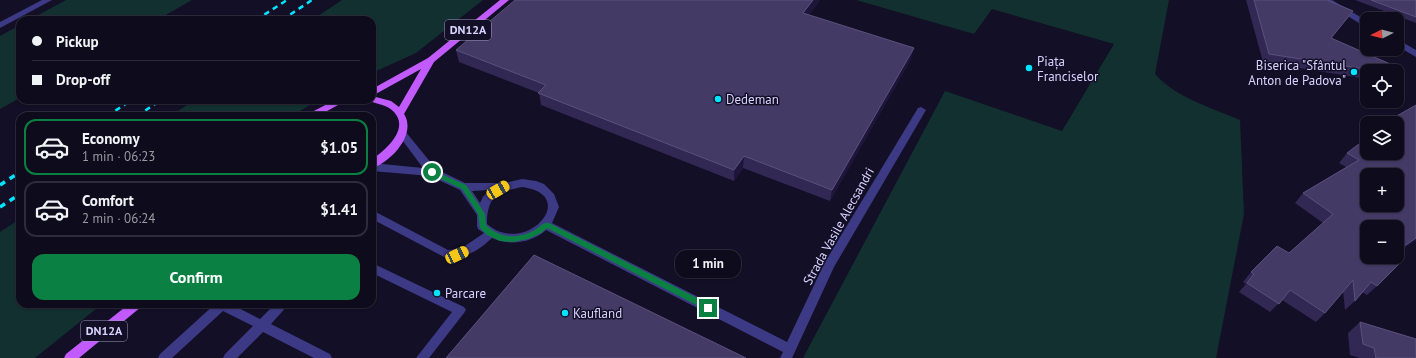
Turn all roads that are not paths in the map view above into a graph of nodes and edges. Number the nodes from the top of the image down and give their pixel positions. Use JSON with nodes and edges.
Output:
{"nodes":[{"id":1,"x":48,"y":0,"type":"edge"},
{"id":2,"x":505,"y":0,"type":"edge"},
{"id":3,"x":1326,"y":0,"type":"edge"},
{"id":4,"x":17,"y":16,"type":"edge"},
{"id":5,"x":16,"y":17,"type":"edge"},
{"id":6,"x":1360,"y":21,"type":"edge"},
{"id":7,"x":0,"y":25,"type":"edge"},
{"id":8,"x":1404,"y":46,"type":"edge"},
{"id":9,"x":1416,"y":54,"type":"edge"},
{"id":10,"x":431,"y":60,"type":"junction"},
{"id":11,"x":376,"y":91,"type":"edge"},
{"id":12,"x":376,"y":100,"type":"edge"},
{"id":13,"x":333,"y":104,"type":"edge"},
{"id":14,"x":920,"y":110,"type":"dead end"},
{"id":15,"x":318,"y":112,"type":"edge"},
{"id":16,"x":400,"y":113,"type":"junction"},
{"id":17,"x":402,"y":134,"type":"junction"},
{"id":18,"x":376,"y":162,"type":"edge"},
{"id":19,"x":376,"y":165,"type":"edge"},
{"id":20,"x":432,"y":172,"type":"junction"},
{"id":21,"x":506,"y":186,"type":"junction"},
{"id":22,"x":464,"y":187,"type":"junction"},
{"id":23,"x":482,"y":214,"type":"junction"},
{"id":24,"x":376,"y":216,"type":"edge"},
{"id":25,"x":546,"y":225,"type":"junction"},
{"id":26,"x":490,"y":234,"type":"junction"},
{"id":27,"x":376,"y":270,"type":"edge"},
{"id":28,"x":132,"y":308,"type":"edge"},
{"id":29,"x":218,"y":308,"type":"edge"},
{"id":30,"x":230,"y":308,"type":"edge"},
{"id":31,"x":279,"y":308,"type":"edge"},
{"id":32,"x":262,"y":325,"type":"junction"},
{"id":33,"x":788,"y":354,"type":"edge"},
{"id":34,"x":70,"y":358,"type":"edge"},
{"id":35,"x":164,"y":358,"type":"edge"},
{"id":36,"x":229,"y":358,"type":"edge"},
{"id":37,"x":326,"y":358,"type":"edge"},
{"id":38,"x":422,"y":358,"type":"edge"}],
"edges":[{"from":1,"to":4,"type":"street"},
{"from":2,"to":10,"type":"main road","number":"DN12A"},
{"from":3,"to":6,"type":"street"},
{"from":5,"to":7,"type":"street"},
{"from":8,"to":9,"type":"street"},
{"from":10,"to":11,"type":"main road"},
{"from":10,"to":16,"type":"main road"},
{"from":12,"to":16,"type":"main road"},
{"from":13,"to":15,"type":"main road"},
{"from":14,"to":33,"type":"street","name":"Strada Vasile Alecsandri"},
{"from":16,"to":17,"type":"main road"},
{"from":17,"to":18,"type":"main road"},
{"from":17,"to":20,"type":"street"},
{"from":19,"to":20,"type":"street"},
{"from":20,"to":22,"type":"street"},
{"from":21,"to":22,"type":"street"},
{"from":21,"to":23,"type":"street"},
{"from":21,"to":25,"type":"street"},
{"from":22,"to":23,"type":"street"},
{"from":23,"to":26,"type":"street"},
{"from":24,"to":26,"type":"street"},
{"from":25,"to":26,"type":"street"},
{"from":25,"to":33,"type":"street"},
{"from":27,"to":38,"type":"street"},
{"from":28,"to":34,"type":"main road","number":"DN12A"},
{"from":29,"to":35,"type":"street"},
{"from":30,"to":32,"type":"street"},
{"from":31,"to":32,"type":"street"},
{"from":32,"to":36,"type":"street"},
{"from":32,"to":37,"type":"street"}]}
